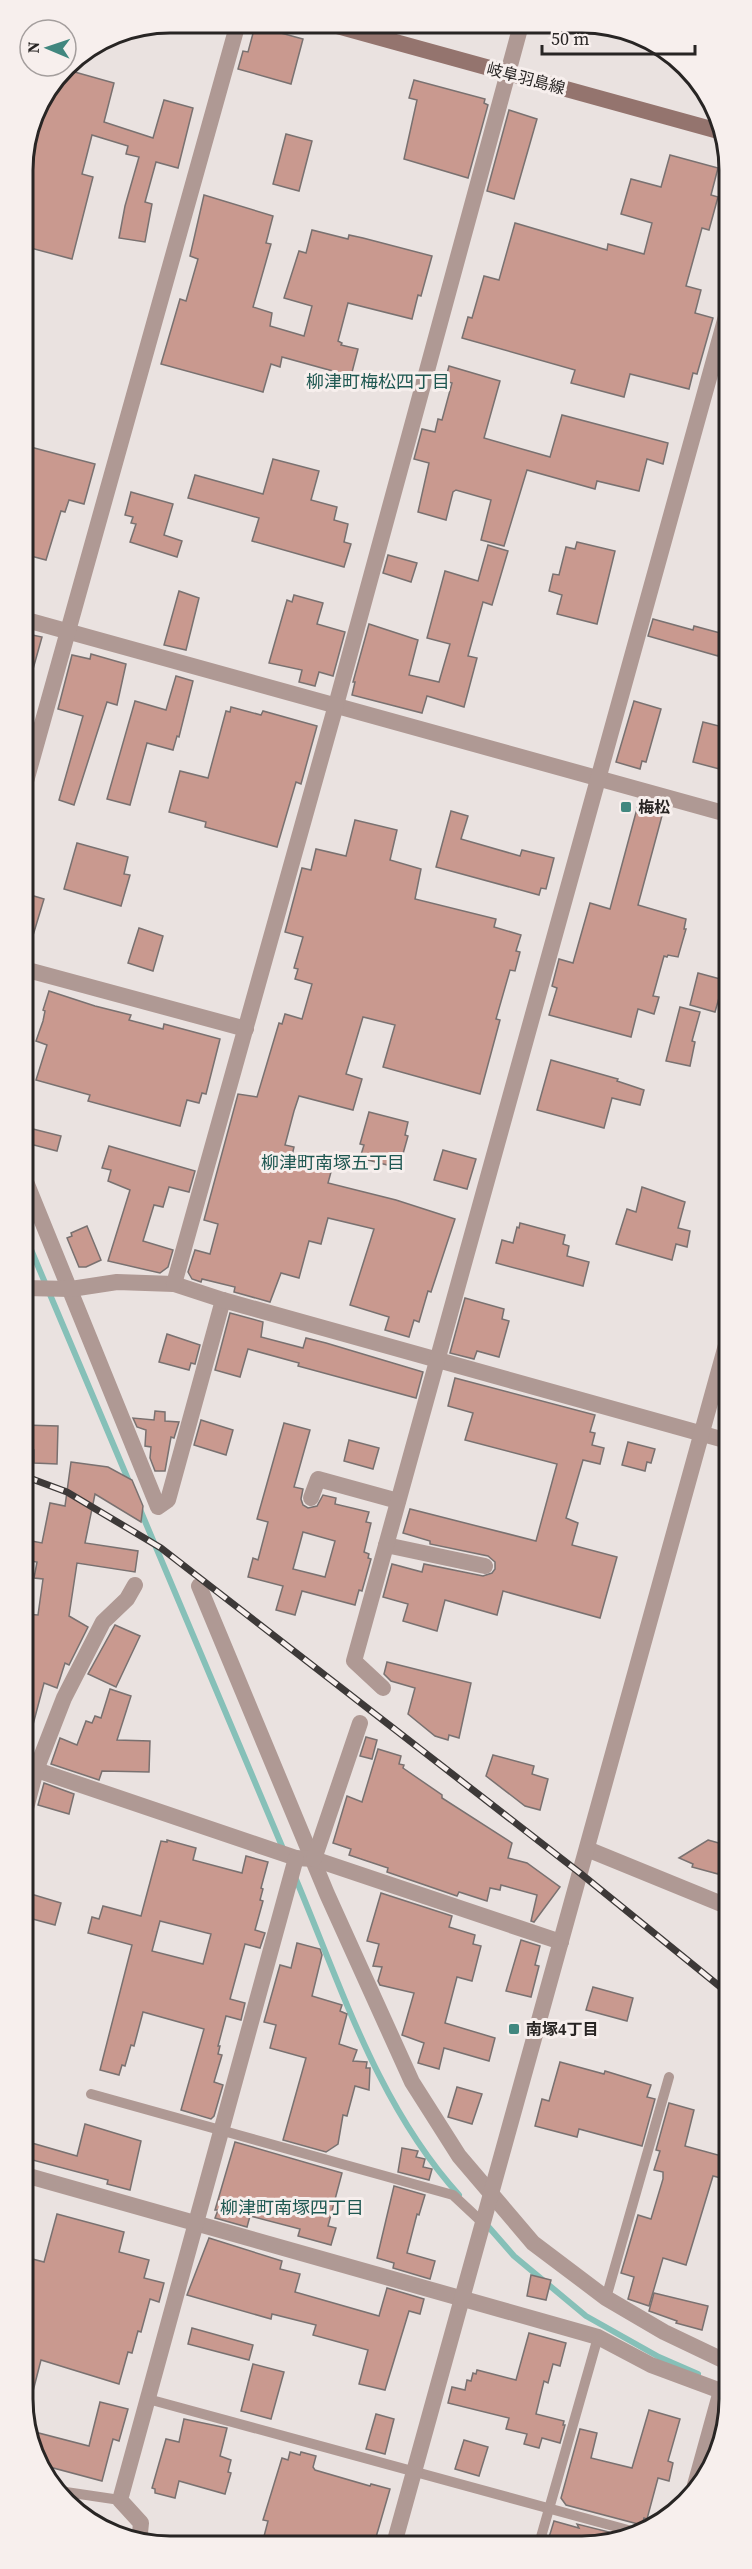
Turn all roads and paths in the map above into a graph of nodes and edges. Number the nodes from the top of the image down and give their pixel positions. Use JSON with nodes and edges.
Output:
{"nodes":[{"id":1,"x":235,"y":33,"type":"edge"},
{"id":2,"x":363,"y":33,"type":"edge"},
{"id":3,"x":519,"y":33,"type":"edge"},
{"id":4,"x":508,"y":73,"type":"junction"},
{"id":5,"x":713,"y":129,"type":"edge"},
{"id":6,"x":719,"y":342,"type":"edge"},
{"id":7,"x":33,"y":622,"type":"edge"},
{"id":8,"x":67,"y":632,"type":"junction"},
{"id":9,"x":336,"y":705,"type":"junction"},
{"id":10,"x":33,"y":759,"type":"edge"},
{"id":11,"x":597,"y":777,"type":"junction"},
{"id":12,"x":719,"y":811,"type":"edge"},
{"id":13,"x":33,"y":971,"type":"edge"},
{"id":14,"x":246,"y":1029,"type":"junction"},
{"id":15,"x":33,"y":1199,"type":"edge"},
{"id":16,"x":174,"y":1284,"type":"junction"},
{"id":17,"x":33,"y":1288,"type":"edge"},
{"id":18,"x":70,"y":1289,"type":"junction"},
{"id":19,"x":223,"y":1300,"type":"junction"},
{"id":20,"x":438,"y":1359,"type":"junction"},
{"id":21,"x":719,"y":1371,"type":"edge"},
{"id":22,"x":702,"y":1433,"type":"junction"},
{"id":23,"x":719,"y":1438,"type":"edge"},
{"id":24,"x":311,"y":1498,"type":"dead end"},
{"id":25,"x":398,"y":1502,"type":"junction"},
{"id":26,"x":386,"y":1545,"type":"junction"},
{"id":27,"x":485,"y":1566,"type":"dead end"},
{"id":28,"x":135,"y":1585,"type":"dead end"},
{"id":29,"x":199,"y":1586,"type":"dead end"},
{"id":30,"x":383,"y":1688,"type":"dead end"},
{"id":31,"x":360,"y":1723,"type":"dead end"},
{"id":32,"x":33,"y":1764,"type":"edge"},
{"id":33,"x":33,"y":1769,"type":"edge"},
{"id":34,"x":586,"y":1849,"type":"junction"},
{"id":35,"x":296,"y":1858,"type":"junction"},
{"id":36,"x":315,"y":1859,"type":"junction"},
{"id":37,"x":719,"y":1903,"type":"edge"},
{"id":38,"x":561,"y":1942,"type":"junction"},
{"id":39,"x":669,"y":2077,"type":"dead end"},
{"id":40,"x":90,"y":2094,"type":"dead end"},
{"id":41,"x":222,"y":2130,"type":"junction"},
{"id":42,"x":33,"y":2177,"type":"edge"},
{"id":43,"x":491,"y":2194,"type":"junction"},
{"id":44,"x":197,"y":2223,"type":"junction"},
{"id":45,"x":483,"y":2223,"type":"junction"},
{"id":46,"x":606,"y":2298,"type":"junction"},
{"id":47,"x":463,"y":2299,"type":"junction"},
{"id":48,"x":598,"y":2337,"type":"junction"},
{"id":49,"x":719,"y":2360,"type":"edge"},
{"id":50,"x":719,"y":2390,"type":"edge"},
{"id":51,"x":148,"y":2398,"type":"junction"},
{"id":52,"x":719,"y":2398,"type":"edge"},
{"id":53,"x":699,"y":2470,"type":"edge"},
{"id":54,"x":415,"y":2472,"type":"junction"},
{"id":55,"x":70,"y":2493,"type":"edge"},
{"id":56,"x":120,"y":2500,"type":"junction"},
{"id":57,"x":549,"y":2509,"type":"junction"},
{"id":58,"x":625,"y":2529,"type":"edge"},
{"id":59,"x":140,"y":2532,"type":"edge"},
{"id":60,"x":396,"y":2536,"type":"edge"},
{"id":61,"x":541,"y":2536,"type":"edge"}],
"edges":[{"from":1,"to":8,"type":"street"},
{"from":2,"to":4,"type":"main road","name":"岐阜羽島線"},
{"from":3,"to":4,"type":"street"},
{"from":4,"to":5,"type":"main road","name":"岐阜羽島線"},
{"from":4,"to":9,"type":"street"},
{"from":6,"to":11,"type":"street"},
{"from":7,"to":8,"type":"street"},
{"from":8,"to":9,"type":"street"},
{"from":8,"to":10,"type":"street"},
{"from":9,"to":11,"type":"street"},
{"from":9,"to":14,"type":"street"},
{"from":11,"to":12,"type":"street"},
{"from":11,"to":20,"type":"street"},
{"from":13,"to":14,"type":"street"},
{"from":14,"to":16,"type":"street"},
{"from":15,"to":18,"type":"street"},
{"from":16,"to":18,"type":"street"},
{"from":16,"to":19,"type":"street"},
{"from":17,"to":18,"type":"street"},
{"from":18,"to":19,"type":"street"},
{"from":19,"to":20,"type":"street"},
{"from":20,"to":22,"type":"street"},
{"from":20,"to":25,"type":"street"},
{"from":21,"to":22,"type":"street"},
{"from":22,"to":23,"type":"street"},
{"from":22,"to":34,"type":"street"},
{"from":24,"to":25,"type":"street"},
{"from":25,"to":26,"type":"street"},
{"from":26,"to":27,"type":"street"},
{"from":26,"to":30,"type":"street"},
{"from":28,"to":32,"type":"street"},
{"from":29,"to":36,"type":"street"},
{"from":31,"to":36,"type":"street"},
{"from":33,"to":35,"type":"street"},
{"from":34,"to":37,"type":"street"},
{"from":34,"to":38,"type":"street"},
{"from":35,"to":36,"type":"street"},
{"from":35,"to":41,"type":"street"},
{"from":36,"to":38,"type":"street"},
{"from":36,"to":43,"type":"street"},
{"from":38,"to":43,"type":"street"},
{"from":39,"to":46,"type":"lane"},
{"from":40,"to":41,"type":"lane"},
{"from":41,"to":44,"type":"street"},
{"from":41,"to":45,"type":"lane"},
{"from":42,"to":44,"type":"street"},
{"from":43,"to":45,"type":"street"},
{"from":43,"to":46,"type":"street"},
{"from":44,"to":47,"type":"street"},
{"from":44,"to":51,"type":"street"},
{"from":45,"to":47,"type":"street"},
{"from":46,"to":49,"type":"street"},
{"from":47,"to":48,"type":"street"},
{"from":47,"to":54,"type":"street"},
{"from":48,"to":50,"type":"street"},
{"from":48,"to":57,"type":"lane"},
{"from":51,"to":54,"type":"lane"},
{"from":51,"to":56,"type":"street"},
{"from":52,"to":53,"type":"street"},
{"from":54,"to":57,"type":"lane"},
{"from":54,"to":60,"type":"street"},
{"from":55,"to":56,"type":"lane"},
{"from":56,"to":59,"type":"street"},
{"from":57,"to":58,"type":"lane"},
{"from":57,"to":61,"type":"lane"}]}
